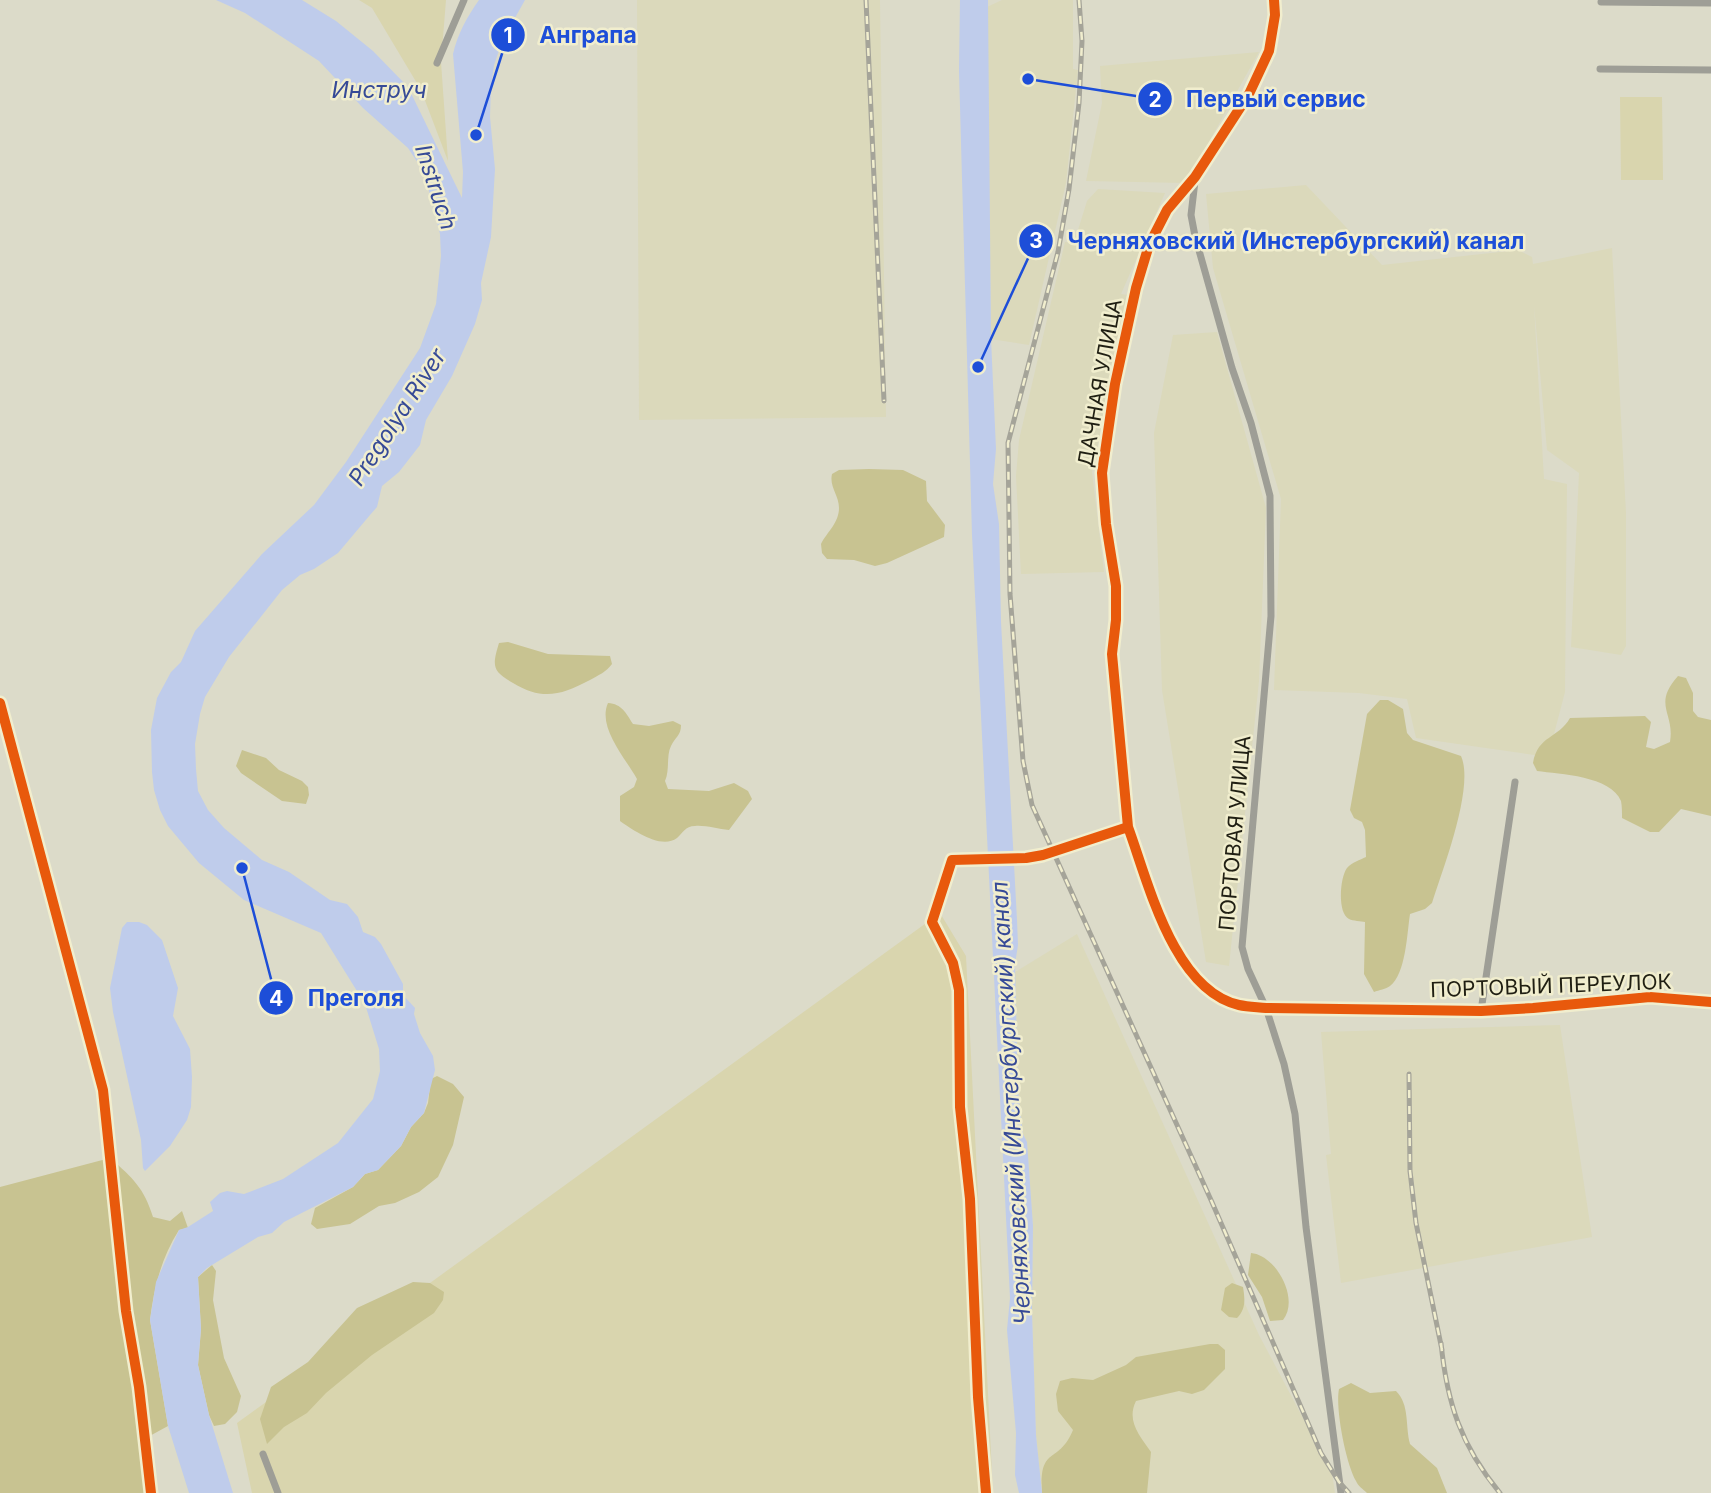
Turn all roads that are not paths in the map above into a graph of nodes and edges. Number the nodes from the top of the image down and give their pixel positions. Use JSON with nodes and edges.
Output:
{"nodes":[{"id":1,"x":464,"y":0,"type":"edge"},
{"id":2,"x":1274,"y":0,"type":"edge"},
{"id":3,"x":1601,"y":2,"type":"dead end"},
{"id":4,"x":1711,"y":2,"type":"edge"},
{"id":5,"x":438,"y":63,"type":"dead end"},
{"id":6,"x":1600,"y":69,"type":"dead end"},
{"id":7,"x":1711,"y":70,"type":"edge"},
{"id":8,"x":1195,"y":177,"type":"junction"},
{"id":9,"x":0,"y":703,"type":"edge"},
{"id":10,"x":1515,"y":782,"type":"dead end"},
{"id":11,"x":1128,"y":827,"type":"junction"},
{"id":12,"x":1711,"y":1002,"type":"edge"},
{"id":13,"x":1266,"y":1008,"type":"junction"},
{"id":14,"x":1481,"y":1011,"type":"junction"},
{"id":15,"x":263,"y":1454,"type":"dead end"},
{"id":16,"x":151,"y":1493,"type":"edge"},
{"id":17,"x":278,"y":1493,"type":"edge"},
{"id":18,"x":986,"y":1493,"type":"edge"},
{"id":19,"x":1341,"y":1493,"type":"edge"}],
"edges":[{"from":1,"to":5,"type":"street"},
{"from":2,"to":8,"type":"street","name":"ДАЧНАЯ УЛИЦА"},
{"from":3,"to":4,"type":"street"},
{"from":6,"to":7,"type":"street"},
{"from":8,"to":11,"type":"street","name":"ДАЧНАЯ УЛИЦА"},
{"from":8,"to":13,"type":"street","name":"ПОРТОВАЯ УЛИЦА"},
{"from":9,"to":16,"type":"street"},
{"from":10,"to":14,"type":"street"},
{"from":11,"to":13,"type":"street","name":"ДАЧНАЯ УЛИЦА"},
{"from":11,"to":18,"type":"street"},
{"from":12,"to":14,"type":"street","name":"ПОРТОВЫЙ ПЕРЕУЛОК"},
{"from":13,"to":14,"type":"street","name":"ПОРТОВЫЙ ПЕРЕУЛОК"},
{"from":13,"to":19,"type":"street","name":"ПОРТОВАЯ УЛИЦА"},
{"from":15,"to":17,"type":"street"}]}
